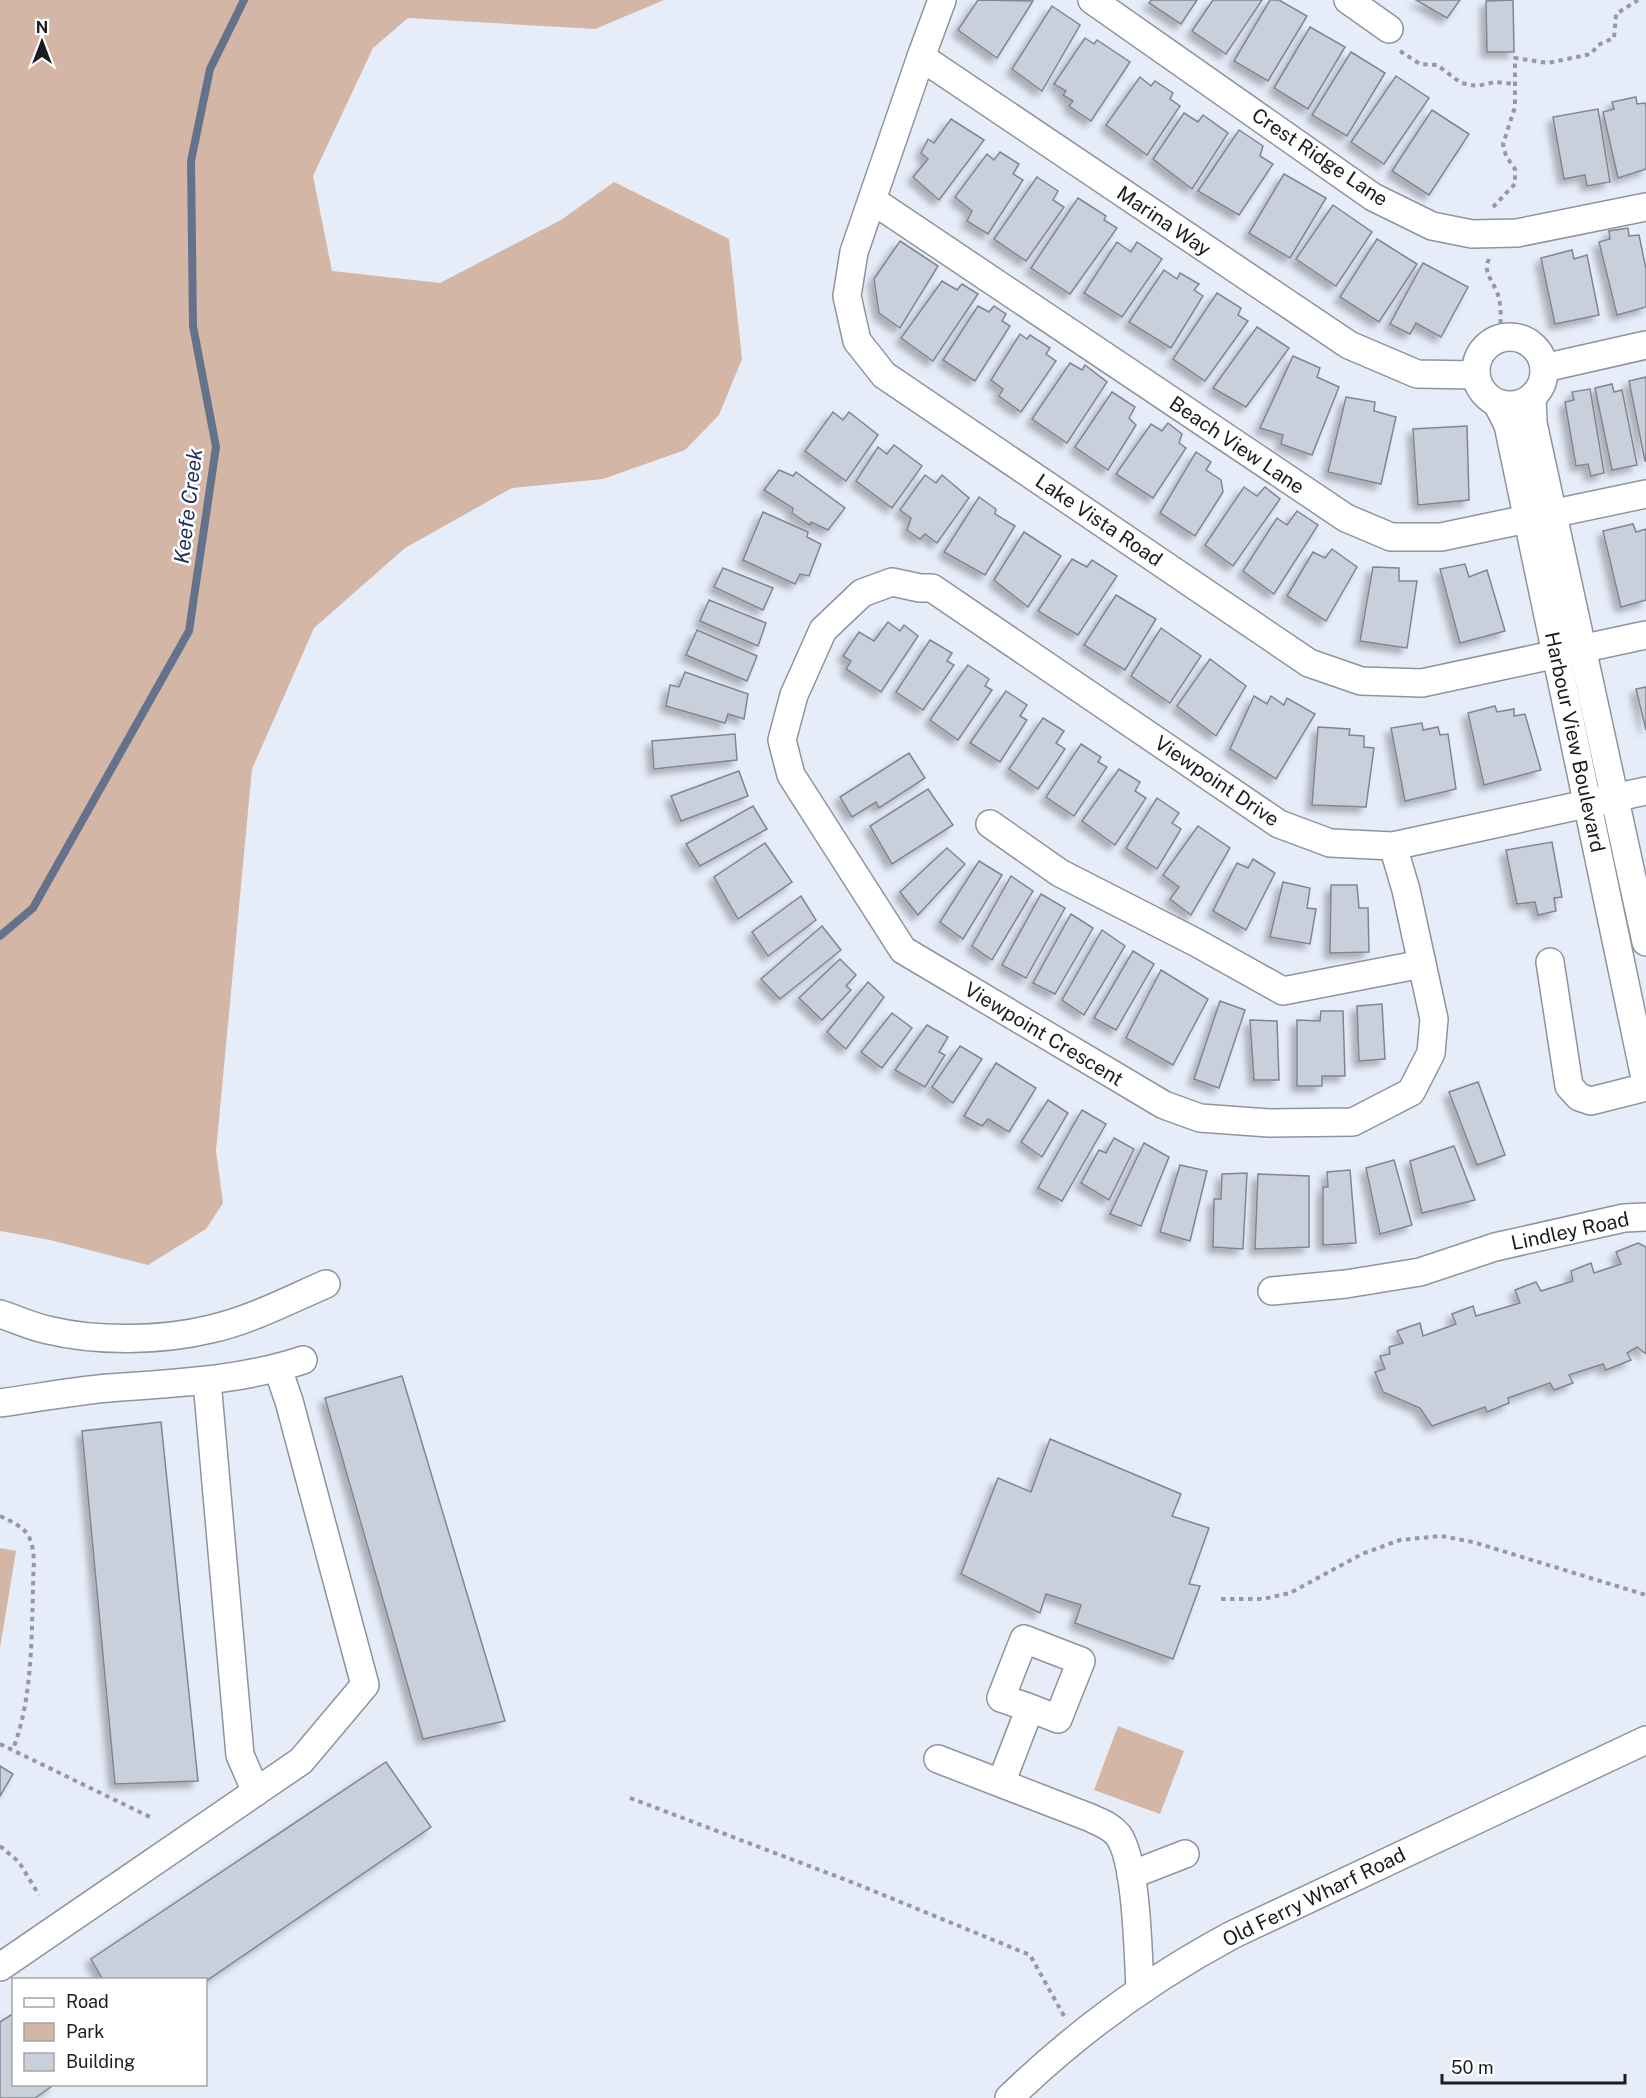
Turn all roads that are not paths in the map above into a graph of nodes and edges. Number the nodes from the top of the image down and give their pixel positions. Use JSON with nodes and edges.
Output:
{"nodes":[{"id":1,"x":942,"y":0,"type":"edge"},
{"id":2,"x":1092,"y":0,"type":"edge"},
{"id":3,"x":1348,"y":0,"type":"edge"},
{"id":4,"x":1389,"y":29,"type":"road end"},
{"id":5,"x":921,"y":57,"type":"junction"},
{"id":6,"x":872,"y":200,"type":"junction"},
{"id":7,"x":1646,"y":207,"type":"edge"},
{"id":8,"x":1646,"y":345,"type":"edge"},
{"id":9,"x":1544,"y":368,"type":"junction"},
{"id":10,"x":1476,"y":375,"type":"junction"},
{"id":11,"x":1532,"y":397,"type":"junction"},
{"id":12,"x":1497,"y":403,"type":"junction"},
{"id":13,"x":1646,"y":494,"type":"edge"},
{"id":14,"x":1540,"y":516,"type":"junction"},
{"id":15,"x":932,"y":588,"type":"joint"},
{"id":16,"x":1646,"y":635,"type":"edge"},
{"id":17,"x":1569,"y":651,"type":"junction"},
{"id":18,"x":1646,"y":792,"type":"edge"},
{"id":19,"x":1615,"y":798,"type":"junction"},
{"id":20,"x":1588,"y":804,"type":"junction"},
{"id":21,"x":990,"y":824,"type":"dead end"},
{"id":22,"x":1393,"y":846,"type":"junction"},
{"id":23,"x":1646,"y":942,"type":"edge"},
{"id":24,"x":1550,"y":962,"type":"dead end"},
{"id":25,"x":1422,"y":964,"type":"junction"},
{"id":26,"x":1646,"y":1085,"type":"edge"},
{"id":27,"x":1646,"y":1217,"type":"edge"},
{"id":28,"x":326,"y":1284,"type":"dead end"},
{"id":29,"x":1272,"y":1291,"type":"dead end"},
{"id":30,"x":0,"y":1314,"type":"edge"},
{"id":31,"x":303,"y":1360,"type":"dead end"},
{"id":32,"x":278,"y":1369,"type":"junction"},
{"id":33,"x":207,"y":1381,"type":"junction"},
{"id":34,"x":0,"y":1403,"type":"edge"},
{"id":35,"x":1030,"y":1708,"type":"dead end"},
{"id":36,"x":1646,"y":1740,"type":"edge"},
{"id":37,"x":938,"y":1759,"type":"dead end"},
{"id":38,"x":1001,"y":1784,"type":"junction"},
{"id":39,"x":256,"y":1792,"type":"junction"},
{"id":40,"x":1185,"y":1854,"type":"dead end"},
{"id":41,"x":1131,"y":1875,"type":"junction"},
{"id":42,"x":0,"y":1966,"type":"edge"},
{"id":43,"x":1140,"y":1989,"type":"junction"},
{"id":44,"x":1009,"y":2098,"type":"edge"}],
"edges":[{"from":1,"to":5,"type":"street"},
{"from":2,"to":7,"type":"street","name":"Crest Ridge Lane"},
{"from":3,"to":4,"type":"street"},
{"from":5,"to":6,"type":"street","name":"Lake Vista Road"},
{"from":5,"to":10,"type":"street","name":"Marina Way"},
{"from":6,"to":14,"type":"street","name":"Beach View Lane"},
{"from":6,"to":17,"type":"street","name":"Lake Vista Road"},
{"from":8,"to":9,"type":"street"},
{"from":9,"to":10,"type":"street"},
{"from":9,"to":11,"type":"street"},
{"from":10,"to":12,"type":"street"},
{"from":11,"to":12,"type":"street"},
{"from":11,"to":14,"type":"street","name":"Harbour View Boulevard"},
{"from":12,"to":14,"type":"street","name":"Harbour View Boulevard"},
{"from":13,"to":14,"type":"street","name":"Beach View Lane"},
{"from":14,"to":17,"type":"street","name":"Harbour View Boulevard"},
{"from":15,"to":22,"type":"street","name":"Viewpoint Drive"},
{"from":15,"to":25,"type":"street","name":"Viewpoint Crescent"},
{"from":16,"to":17,"type":"street","name":"Lake Vista Road"},
{"from":17,"to":19,"type":"street","name":"Harbour View Boulevard"},
{"from":17,"to":20,"type":"street","name":"Harbour View Boulevard"},
{"from":18,"to":19,"type":"street","name":"Viewpoint Drive"},
{"from":19,"to":20,"type":"street","name":"Viewpoint Drive"},
{"from":19,"to":23,"type":"street","name":"Harbour View Boulevard"},
{"from":20,"to":22,"type":"street","name":"Viewpoint Drive"},
{"from":20,"to":26,"type":"street","name":"Harbour View Boulevard"},
{"from":21,"to":25,"type":"street"},
{"from":22,"to":25,"type":"street","name":"Viewpoint Crescent"},
{"from":24,"to":26,"type":"street"},
{"from":27,"to":29,"type":"street","name":"Lindley Road"},
{"from":28,"to":30,"type":"street"},
{"from":31,"to":32,"type":"street"},
{"from":32,"to":33,"type":"street"},
{"from":32,"to":39,"type":"street"},
{"from":33,"to":34,"type":"street"},
{"from":33,"to":39,"type":"street"},
{"from":35,"to":38,"type":"street"},
{"from":36,"to":43,"type":"street","name":"Old Ferry Wharf Road"},
{"from":37,"to":38,"type":"street"},
{"from":38,"to":41,"type":"street"},
{"from":39,"to":42,"type":"street"},
{"from":40,"to":41,"type":"street"},
{"from":41,"to":43,"type":"street"},
{"from":43,"to":44,"type":"street","name":"Old Ferry Wharf Road"}]}
